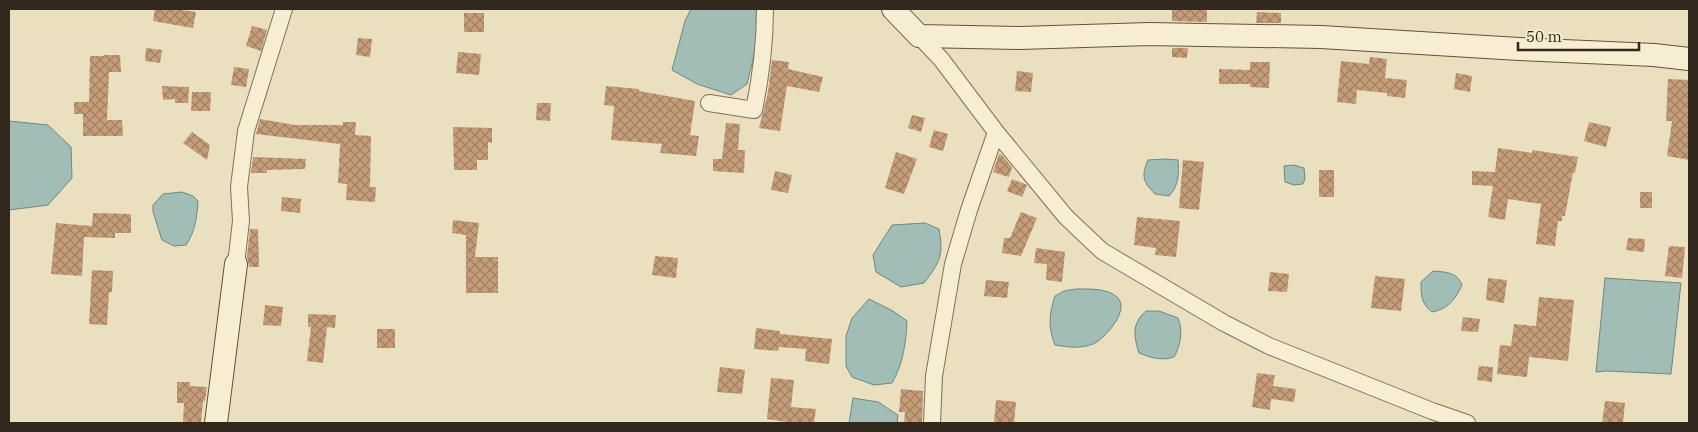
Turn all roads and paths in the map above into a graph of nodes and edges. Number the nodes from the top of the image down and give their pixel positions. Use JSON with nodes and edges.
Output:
{"nodes":[{"id":1,"x":284,"y":9,"type":"edge"},
{"id":2,"x":765,"y":9,"type":"edge"},
{"id":3,"x":893,"y":9,"type":"edge"},
{"id":4,"x":919,"y":36,"type":"junction"},
{"id":5,"x":1689,"y":59,"type":"edge"},
{"id":6,"x":709,"y":103,"type":"dead end"},
{"id":7,"x":996,"y":132,"type":"junction"},
{"id":8,"x":236,"y":264,"type":"joint"},
{"id":9,"x":1429,"y":417,"type":"edge"},
{"id":10,"x":216,"y":423,"type":"edge"},
{"id":11,"x":932,"y":423,"type":"edge"},
{"id":12,"x":1468,"y":423,"type":"edge"}],
"edges":[{"from":1,"to":8,"type":"street"},
{"from":2,"to":6,"type":"street"},
{"from":3,"to":4,"type":"street"},
{"from":4,"to":5,"type":"street"},
{"from":4,"to":7,"type":"street"},
{"from":7,"to":9,"type":"street"},
{"from":7,"to":11,"type":"street"},
{"from":8,"to":10,"type":"street"},
{"from":9,"to":12,"type":"street"}]}
